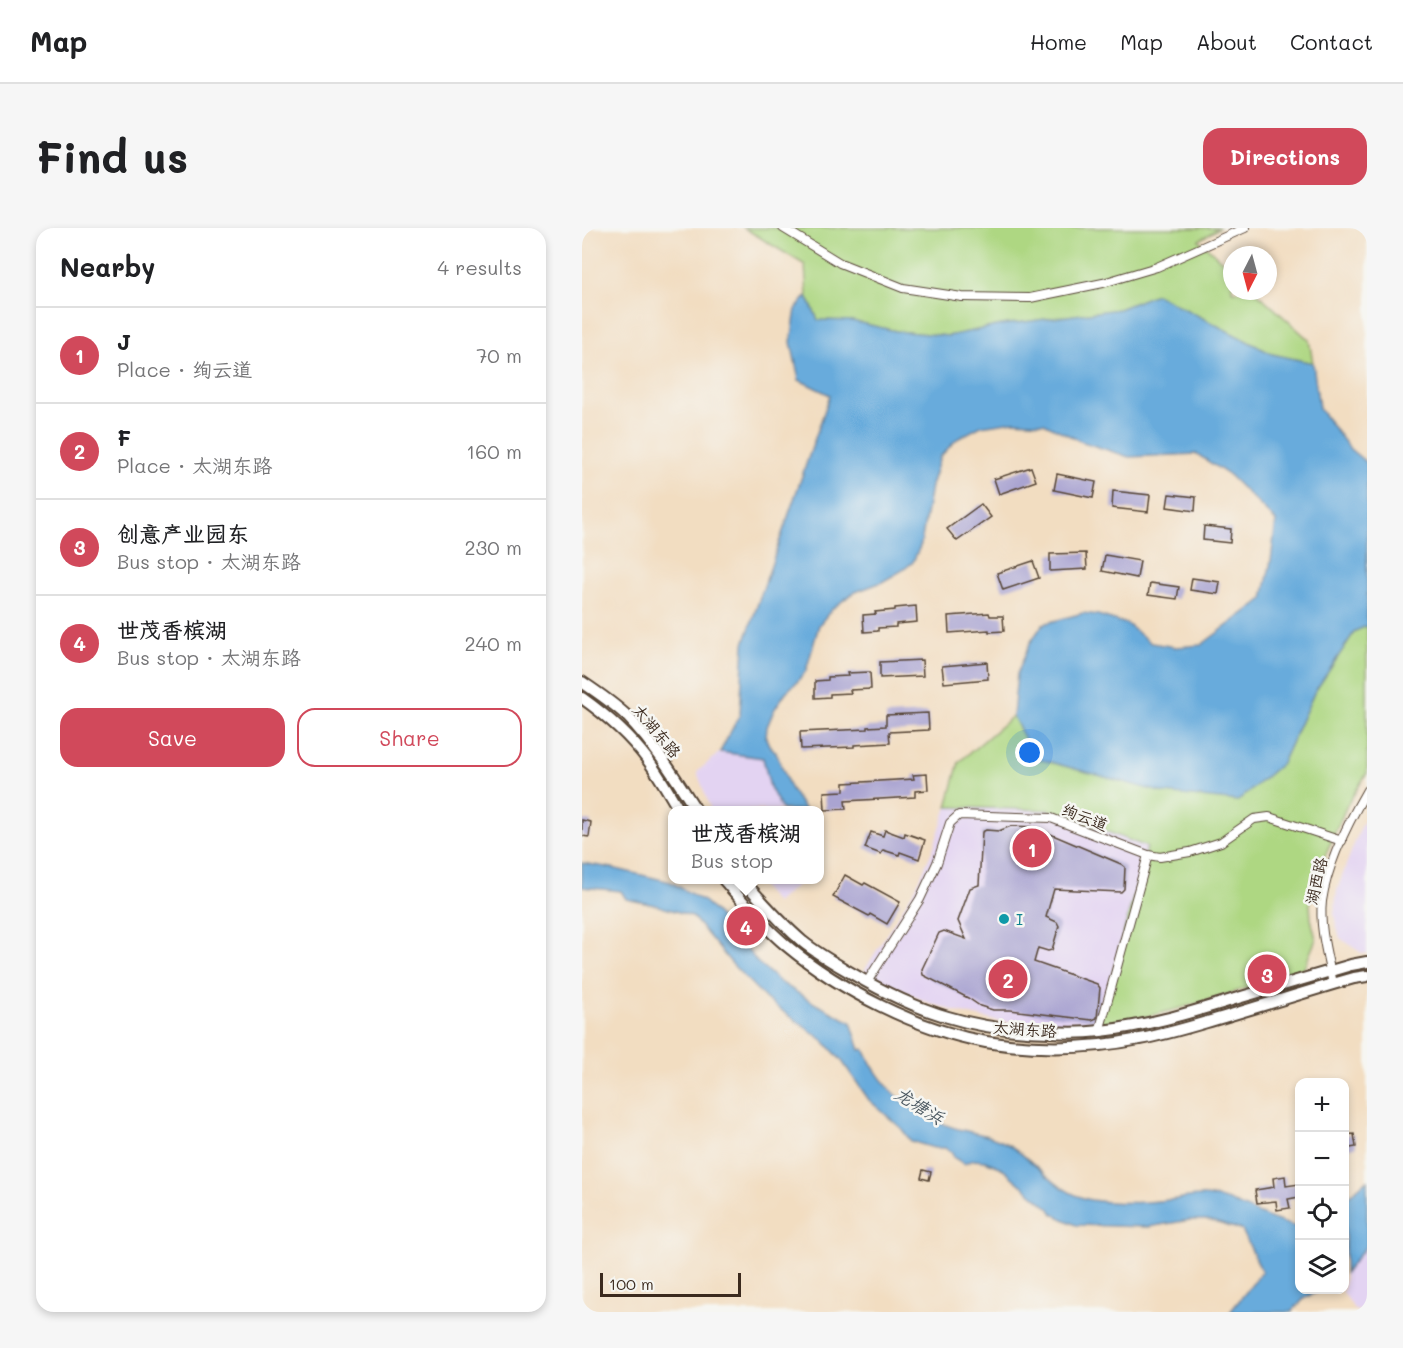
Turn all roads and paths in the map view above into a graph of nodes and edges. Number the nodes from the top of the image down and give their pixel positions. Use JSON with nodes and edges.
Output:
{"nodes":[{"id":1,"x":783,"y":228,"type":"edge"},
{"id":2,"x":1245,"y":228,"type":"edge"},
{"id":3,"x":582,"y":682,"type":"edge"},
{"id":4,"x":582,"y":698,"type":"edge"},
{"id":5,"x":1367,"y":790,"type":"edge"},
{"id":6,"x":676,"y":806,"type":"edge"},
{"id":7,"x":693,"y":806,"type":"edge"},
{"id":8,"x":1342,"y":840,"type":"junction"},
{"id":9,"x":1148,"y":855,"type":"junction"},
{"id":10,"x":728,"y":884,"type":"edge"},
{"id":11,"x":748,"y":884,"type":"edge"},
{"id":12,"x":794,"y":934,"type":"junction"},
{"id":13,"x":787,"y":946,"type":"junction"},
{"id":14,"x":1367,"y":962,"type":"edge"},
{"id":15,"x":1331,"y":971,"type":"junction"},
{"id":16,"x":1367,"y":976,"type":"edge"},
{"id":17,"x":867,"y":982,"type":"junction"},
{"id":18,"x":1333,"y":984,"type":"junction"},
{"id":19,"x":1099,"y":1032,"type":"junction"}],
"edges":[{"from":1,"to":2,"type":"street"},
{"from":3,"to":7,"type":"main road","name":"太湖东路"},
{"from":4,"to":6,"type":"main road","name":"太湖东路"},
{"from":5,"to":8,"type":"street","name":"湖西路"},
{"from":8,"to":9,"type":"street","name":"绚云道"},
{"from":8,"to":15,"type":"street","name":"湖西路"},
{"from":9,"to":17,"type":"street","name":"绚云道"},
{"from":9,"to":19,"type":"street"},
{"from":10,"to":13,"type":"main road","name":"太湖东路"},
{"from":11,"to":12,"type":"main road","name":"太湖东路"},
{"from":12,"to":13,"type":"main road"},
{"from":12,"to":17,"type":"main road","name":"太湖东路"},
{"from":13,"to":18,"type":"main road","name":"太湖东路"},
{"from":14,"to":15,"type":"main road","name":"太湖东路"},
{"from":15,"to":18,"type":"street","name":"湖西路"},
{"from":15,"to":19,"type":"main road","name":"太湖东路"},
{"from":16,"to":18,"type":"main road","name":"太湖东路"},
{"from":17,"to":19,"type":"main road","name":"太湖东路"}]}
